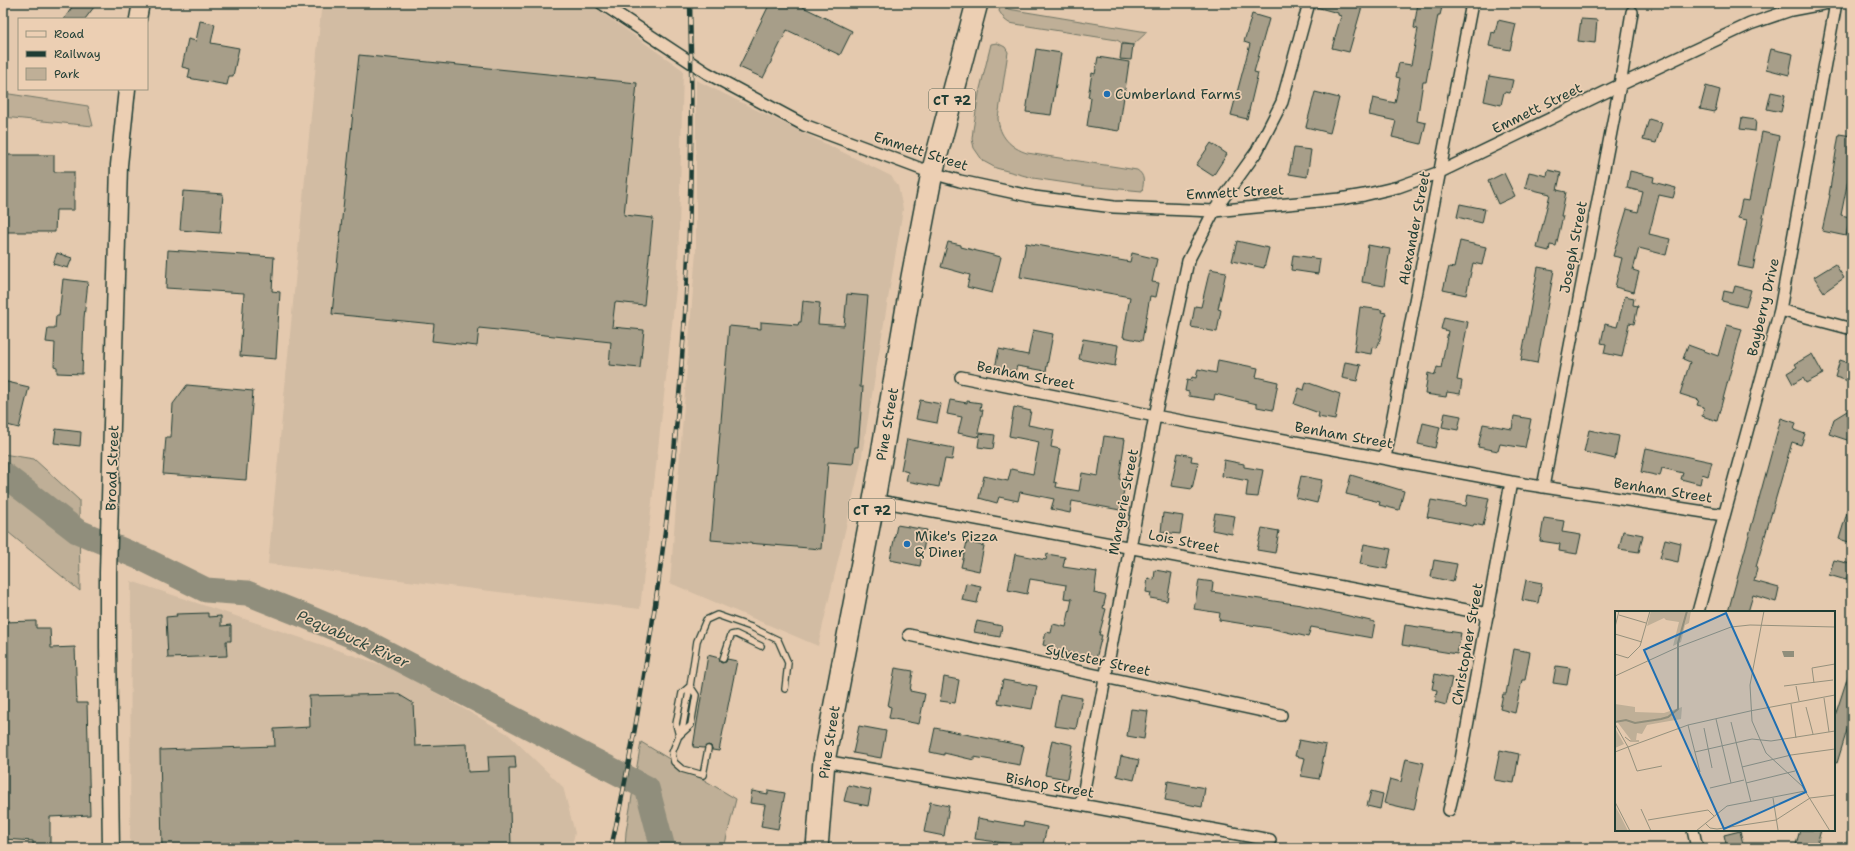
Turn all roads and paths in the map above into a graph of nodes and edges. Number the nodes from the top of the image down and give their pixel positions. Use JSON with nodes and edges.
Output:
{"nodes":[{"id":1,"x":141,"y":3,"type":"edge"},
{"id":2,"x":601,"y":3,"type":"edge"},
{"id":3,"x":977,"y":3,"type":"edge"},
{"id":4,"x":1309,"y":3,"type":"edge"},
{"id":5,"x":1472,"y":3,"type":"edge"},
{"id":6,"x":1828,"y":3,"type":"edge"},
{"id":7,"x":1836,"y":3,"type":"edge"},
{"id":8,"x":1632,"y":12,"type":"dead end"},
{"id":9,"x":138,"y":18,"type":"edge"},
{"id":10,"x":1620,"y":84,"type":"junction"},
{"id":11,"x":127,"y":90,"type":"edge"},
{"id":12,"x":1440,"y":172,"type":"junction"},
{"id":13,"x":932,"y":173,"type":"junction"},
{"id":14,"x":1214,"y":211,"type":"junction"},
{"id":15,"x":1780,"y":310,"type":"junction"},
{"id":16,"x":1852,"y":329,"type":"edge"},
{"id":17,"x":961,"y":377,"type":"dead end"},
{"id":18,"x":1155,"y":416,"type":"junction"},
{"id":19,"x":1385,"y":458,"type":"junction"},
{"id":20,"x":1511,"y":482,"type":"junction"},
{"id":21,"x":1543,"y":486,"type":"junction"},
{"id":22,"x":874,"y":500,"type":"junction"},
{"id":23,"x":1724,"y":515,"type":"junction"},
{"id":24,"x":1130,"y":547,"type":"junction"},
{"id":25,"x":1698,"y":611,"type":"edge"},
{"id":26,"x":1488,"y":614,"type":"junction"},
{"id":27,"x":909,"y":635,"type":"dead end"},
{"id":28,"x":762,"y":646,"type":"dead end"},
{"id":29,"x":723,"y":658,"type":"dead end"},
{"id":30,"x":1105,"y":677,"type":"junction"},
{"id":31,"x":690,"y":686,"type":"junction"},
{"id":32,"x":785,"y":690,"type":"dead end"},
{"id":33,"x":1281,"y":715,"type":"dead end"},
{"id":34,"x":679,"y":736,"type":"junction"},
{"id":35,"x":708,"y":749,"type":"dead end"},
{"id":36,"x":824,"y":761,"type":"junction"},
{"id":37,"x":1081,"y":805,"type":"junction"},
{"id":38,"x":1450,"y":810,"type":"dead end"},
{"id":39,"x":1693,"y":831,"type":"edge"},
{"id":40,"x":1270,"y":840,"type":"dead end"},
{"id":41,"x":111,"y":848,"type":"edge"},
{"id":42,"x":817,"y":848,"type":"edge"},
{"id":43,"x":1697,"y":848,"type":"edge"}],
"edges":[{"from":1,"to":9,"type":"main road"},
{"from":2,"to":13,"type":"street","name":"Emmett Street"},
{"from":3,"to":13,"type":"highway","name":"Pine Street","number":"CT 72"},
{"from":4,"to":14,"type":"street","name":"Margerie Street"},
{"from":5,"to":12,"type":"street","name":"Alexander Street"},
{"from":6,"to":10,"type":"street","name":"Emmett Street"},
{"from":7,"to":15,"type":"street","name":"Bayberry Drive"},
{"from":8,"to":10,"type":"street","name":"Joseph Street"},
{"from":10,"to":12,"type":"street","name":"Emmett Street"},
{"from":10,"to":21,"type":"street","name":"Joseph Street"},
{"from":11,"to":41,"type":"main road","name":"Broad Street"},
{"from":12,"to":14,"type":"street","name":"Emmett Street"},
{"from":12,"to":19,"type":"street","name":"Alexander Street"},
{"from":13,"to":14,"type":"street","name":"Emmett Street"},
{"from":13,"to":22,"type":"highway","name":"Pine Street","number":"CT 72"},
{"from":14,"to":18,"type":"street","name":"Margerie Street"},
{"from":15,"to":16,"type":"street"},
{"from":15,"to":23,"type":"street","name":"Bayberry Drive"},
{"from":17,"to":18,"type":"street","name":"Benham Street"},
{"from":18,"to":19,"type":"street","name":"Benham Street"},
{"from":18,"to":24,"type":"street","name":"Margerie Street"},
{"from":19,"to":20,"type":"street","name":"Benham Street"},
{"from":20,"to":21,"type":"street","name":"Benham Street"},
{"from":20,"to":26,"type":"street","name":"Christopher Street"},
{"from":21,"to":23,"type":"street","name":"Benham Street"},
{"from":22,"to":24,"type":"street","name":"Lois Street"},
{"from":22,"to":36,"type":"highway","name":"Pine Street","number":"CT 72"},
{"from":23,"to":25,"type":"street","name":"Bayberry Drive"},
{"from":24,"to":26,"type":"street","name":"Lois Street"},
{"from":24,"to":30,"type":"street","name":"Margerie Street"},
{"from":26,"to":38,"type":"street","name":"Christopher Street"},
{"from":27,"to":30,"type":"street","name":"Sylvester Street"},
{"from":28,"to":29,"type":"lane"},
{"from":30,"to":33,"type":"street","name":"Sylvester Street"},
{"from":30,"to":37,"type":"street","name":"Margerie Street"},
{"from":31,"to":32,"type":"lane"},
{"from":31,"to":34,"type":"lane"},
{"from":31,"to":34,"type":"lane"},
{"from":34,"to":35,"type":"lane"},
{"from":36,"to":37,"type":"street","name":"Bishop Street"},
{"from":36,"to":42,"type":"highway","name":"Pine Street","number":"CT 72"},
{"from":37,"to":40,"type":"street","name":"Bishop Street"},
{"from":39,"to":43,"type":"street"}]}
